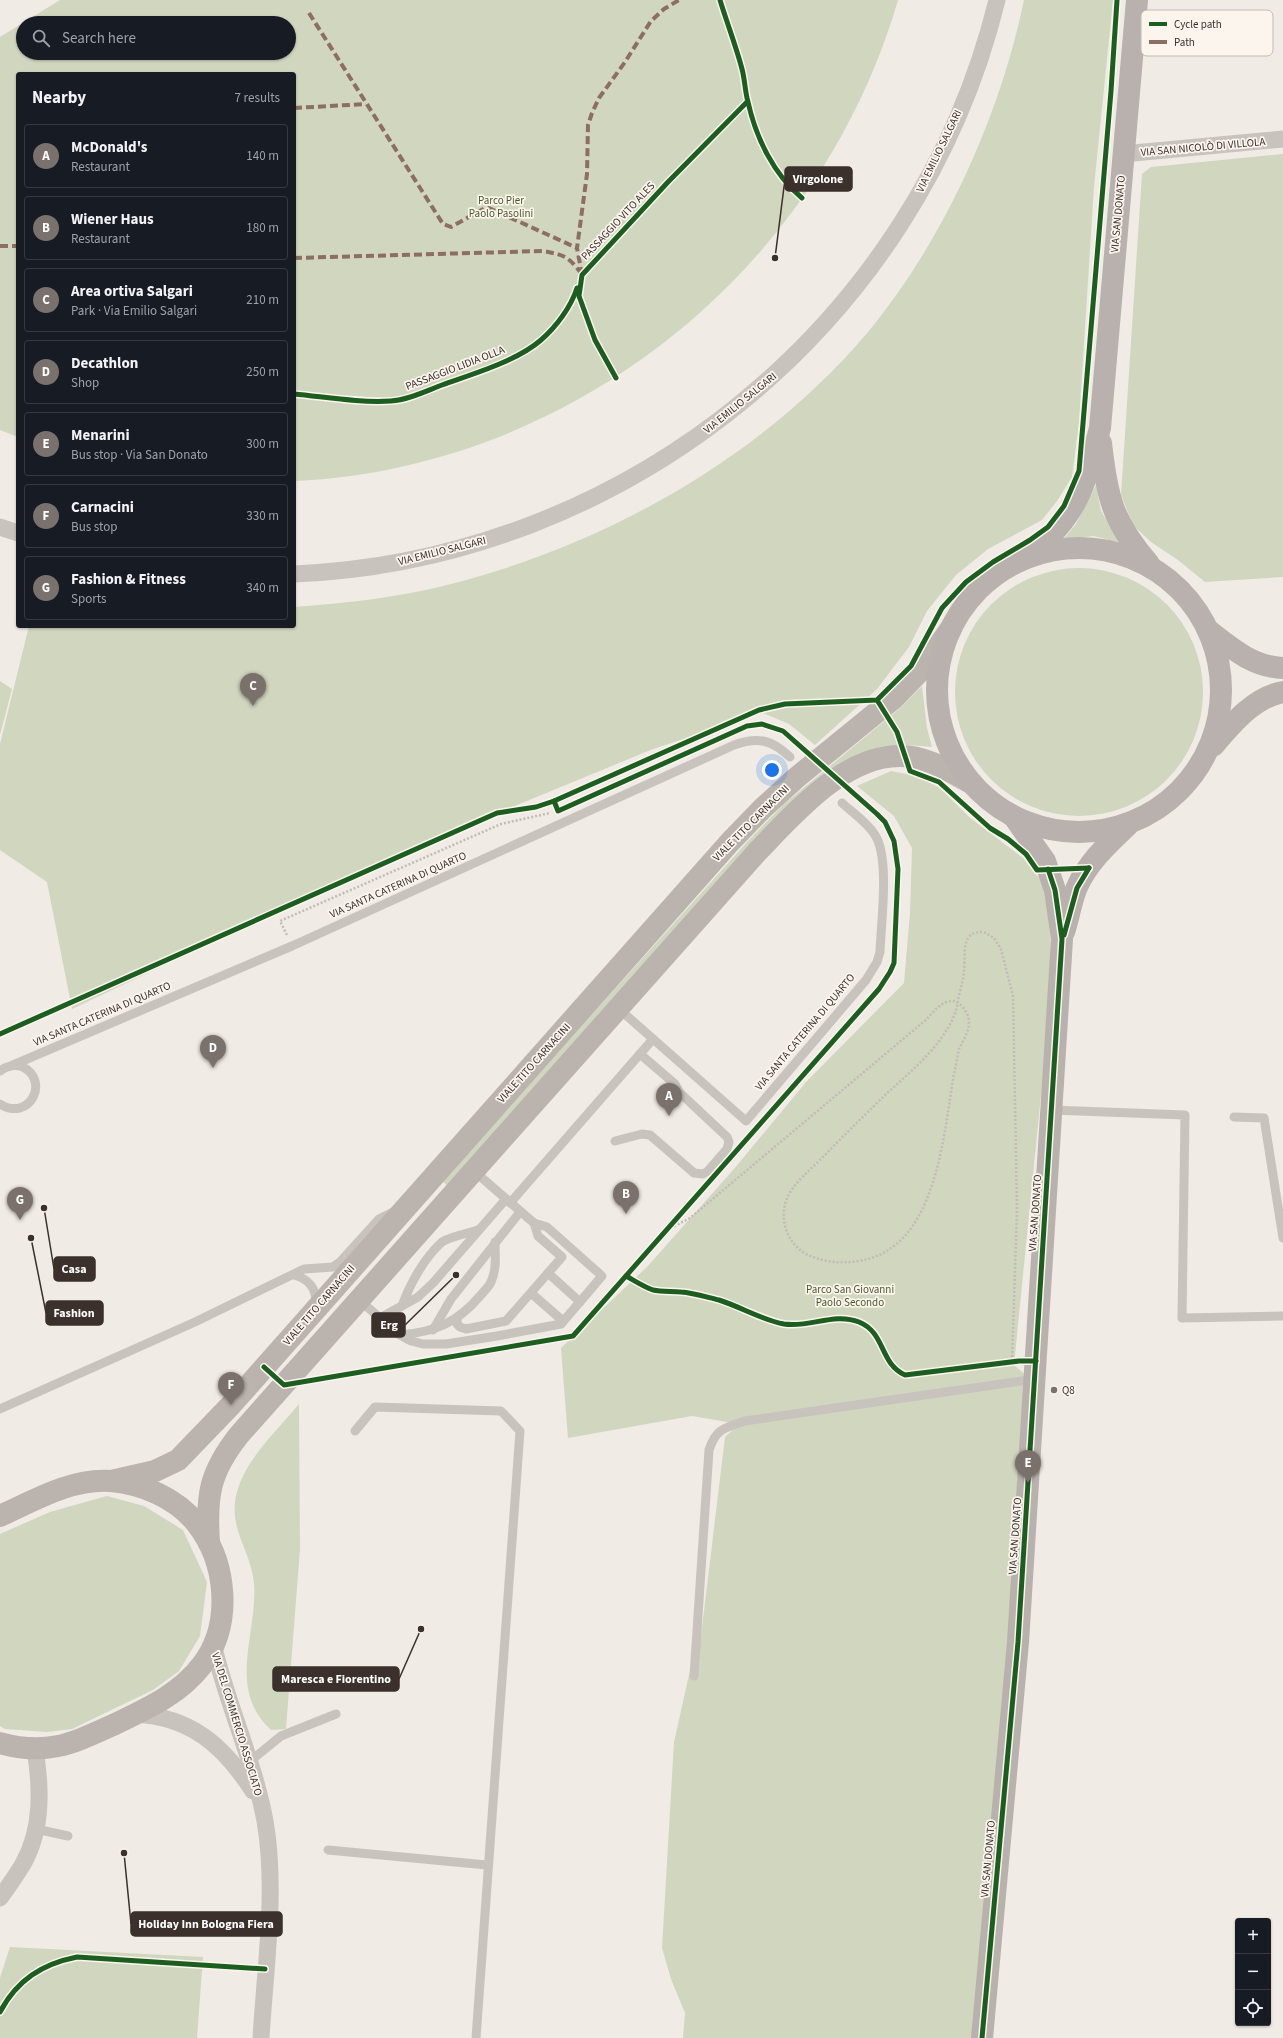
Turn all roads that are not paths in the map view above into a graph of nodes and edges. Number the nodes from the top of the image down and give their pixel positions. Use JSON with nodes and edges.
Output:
{"nodes":[{"id":1,"x":997,"y":0,"type":"edge"},
{"id":2,"x":1138,"y":0,"type":"edge"},
{"id":3,"x":1283,"y":140,"type":"edge"},
{"id":4,"x":1123,"y":154,"type":"junction"},
{"id":5,"x":1100,"y":428,"type":"junction"},
{"id":6,"x":0,"y":527,"type":"edge"},
{"id":7,"x":16,"y":532,"type":"edge"},
{"id":8,"x":1024,"y":559,"type":"junction"},
{"id":9,"x":1152,"y":568,"type":"junction"},
{"id":10,"x":296,"y":574,"type":"edge"},
{"id":11,"x":951,"y":628,"type":"junction"},
{"id":12,"x":1208,"y":630,"type":"junction"},
{"id":13,"x":1283,"y":668,"type":"edge"},
{"id":14,"x":1283,"y":692,"type":"edge"},
{"id":15,"x":1206,"y":753,"type":"junction"},
{"id":16,"x":790,"y":757,"type":"dead end"},
{"id":17,"x":971,"y":783,"type":"junction"},
{"id":18,"x":842,"y":803,"type":"dead end"},
{"id":19,"x":1014,"y":817,"type":"junction"},
{"id":20,"x":1130,"y":823,"type":"junction"},
{"id":21,"x":1062,"y":939,"type":"junction"},
{"id":22,"x":618,"y":1008,"type":"junction"},
{"id":23,"x":653,"y":1039,"type":"junction"},
{"id":24,"x":640,"y":1054,"type":"junction"},
{"id":25,"x":13,"y":1065,"type":"junction"},
{"id":26,"x":0,"y":1071,"type":"edge"},
{"id":27,"x":0,"y":1104,"type":"edge"},
{"id":28,"x":1052,"y":1110,"type":"junction"},
{"id":29,"x":1234,"y":1117,"type":"dead end"},
{"id":30,"x":615,"y":1141,"type":"dead end"},
{"id":31,"x":474,"y":1171,"type":"junction"},
{"id":32,"x":508,"y":1201,"type":"junction"},
{"id":33,"x":409,"y":1204,"type":"junction"},
{"id":34,"x":520,"y":1212,"type":"junction"},
{"id":35,"x":534,"y":1223,"type":"junction"},
{"id":36,"x":479,"y":1230,"type":"junction"},
{"id":37,"x":1283,"y":1238,"type":"edge"},
{"id":38,"x":495,"y":1242,"type":"junction"},
{"id":39,"x":548,"y":1273,"type":"junction"},
{"id":40,"x":294,"y":1275,"type":"junction"},
{"id":41,"x":531,"y":1293,"type":"junction"},
{"id":42,"x":359,"y":1300,"type":"junction"},
{"id":43,"x":580,"y":1302,"type":"junction"},
{"id":44,"x":402,"y":1306,"type":"junction"},
{"id":45,"x":316,"y":1309,"type":"junction"},
{"id":46,"x":1283,"y":1316,"type":"edge"},
{"id":47,"x":380,"y":1318,"type":"junction"},
{"id":48,"x":456,"y":1319,"type":"junction"},
{"id":49,"x":563,"y":1321,"type":"junction"},
{"id":50,"x":433,"y":1330,"type":"junction"},
{"id":51,"x":400,"y":1336,"type":"junction"},
{"id":52,"x":1035,"y":1370,"type":"junction"},
{"id":53,"x":0,"y":1409,"type":"edge"},
{"id":54,"x":354,"y":1431,"type":"dead end"},
{"id":55,"x":111,"y":1481,"type":"junction"},
{"id":56,"x":0,"y":1516,"type":"edge"},
{"id":57,"x":209,"y":1543,"type":"junction"},
{"id":58,"x":213,"y":1644,"type":"junction"},
{"id":59,"x":694,"y":1676,"type":"dead end"},
{"id":60,"x":135,"y":1714,"type":"junction"},
{"id":61,"x":336,"y":1714,"type":"dead end"},
{"id":62,"x":0,"y":1743,"type":"edge"},
{"id":63,"x":35,"y":1749,"type":"junction"},
{"id":64,"x":249,"y":1762,"type":"junction"},
{"id":65,"x":262,"y":1805,"type":"junction"},
{"id":66,"x":36,"y":1829,"type":"junction"},
{"id":67,"x":68,"y":1836,"type":"dead end"},
{"id":68,"x":328,"y":1850,"type":"dead end"},
{"id":69,"x":487,"y":1865,"type":"junction"},
{"id":70,"x":0,"y":1898,"type":"edge"},
{"id":71,"x":261,"y":2038,"type":"edge"},
{"id":72,"x":476,"y":2038,"type":"edge"},
{"id":73,"x":982,"y":2038,"type":"edge"}],
"edges":[{"from":1,"to":10,"type":"street","name":"VIA EMILIO SALGARI"},
{"from":2,"to":4,"type":"main road","name":"VIA SAN DONATO"},
{"from":3,"to":4,"type":"street","name":"VIA SAN NICOLÒ DI VILLOLA"},
{"from":4,"to":5,"type":"main road","name":"VIA SAN DONATO"},
{"from":5,"to":8,"type":"main road","name":"VIA SAN DONATO"},
{"from":5,"to":9,"type":"main road","name":"VIA SAN DONATO"},
{"from":6,"to":7,"type":"street"},
{"from":8,"to":9,"type":"main road"},
{"from":8,"to":11,"type":"main road"},
{"from":9,"to":12,"type":"main road"},
{"from":11,"to":17,"type":"main road"},
{"from":11,"to":33,"type":"main road","name":"VIALE TITO CARNACINI"},
{"from":12,"to":13,"type":"main road"},
{"from":12,"to":15,"type":"main road"},
{"from":14,"to":15,"type":"main road"},
{"from":15,"to":20,"type":"main road"},
{"from":16,"to":25,"type":"lane","name":"VIA SANTA CATERINA DI QUARTO"},
{"from":17,"to":19,"type":"main road"},
{"from":17,"to":22,"type":"main road"},
{"from":18,"to":23,"type":"lane","name":"VIA SANTA CATERINA DI QUARTO"},
{"from":19,"to":20,"type":"main road"},
{"from":19,"to":21,"type":"main road","name":"VIA SAN DONATO"},
{"from":20,"to":21,"type":"main road","name":"VIA SAN DONATO"},
{"from":21,"to":28,"type":"main road","name":"VIA SAN DONATO"},
{"from":22,"to":23,"type":"lane","name":"VIA SANTA CATERINA DI QUARTO"},
{"from":22,"to":31,"type":"main road"},
{"from":23,"to":24,"type":"lane"},
{"from":24,"to":30,"type":"lane"},
{"from":24,"to":32,"type":"lane"},
{"from":25,"to":26,"type":"lane","name":"VIA SANTA CATERINA DI QUARTO"},
{"from":25,"to":27,"type":"lane"},
{"from":28,"to":46,"type":"lane"},
{"from":28,"to":52,"type":"main road","name":"VIA SAN DONATO"},
{"from":29,"to":37,"type":"lane"},
{"from":31,"to":32,"type":"lane"},
{"from":31,"to":42,"type":"main road"},
{"from":32,"to":34,"type":"lane"},
{"from":32,"to":36,"type":"lane"},
{"from":33,"to":40,"type":"lane"},
{"from":33,"to":45,"type":"main road","name":"VIALE TITO CARNACINI"},
{"from":34,"to":35,"type":"lane"},
{"from":34,"to":38,"type":"lane"},
{"from":35,"to":39,"type":"lane"},
{"from":35,"to":43,"type":"lane"},
{"from":36,"to":44,"type":"lane"},
{"from":36,"to":44,"type":"lane"},
{"from":38,"to":48,"type":"lane"},
{"from":38,"to":50,"type":"lane"},
{"from":39,"to":41,"type":"lane"},
{"from":39,"to":43,"type":"lane"},
{"from":40,"to":45,"type":"lane"},
{"from":40,"to":53,"type":"lane"},
{"from":41,"to":48,"type":"lane"},
{"from":41,"to":49,"type":"lane"},
{"from":42,"to":47,"type":"lane"},
{"from":42,"to":57,"type":"main road"},
{"from":43,"to":49,"type":"lane"},
{"from":44,"to":47,"type":"lane"},
{"from":45,"to":55,"type":"main road","name":"VIALE TITO CARNACINI"},
{"from":47,"to":51,"type":"lane"},
{"from":48,"to":50,"type":"lane"},
{"from":49,"to":51,"type":"lane"},
{"from":50,"to":51,"type":"lane"},
{"from":52,"to":59,"type":"lane"},
{"from":52,"to":73,"type":"main road","name":"VIA SAN DONATO"},
{"from":54,"to":69,"type":"lane"},
{"from":55,"to":56,"type":"main road"},
{"from":55,"to":57,"type":"main road"},
{"from":57,"to":58,"type":"main road"},
{"from":58,"to":60,"type":"main road"},
{"from":58,"to":64,"type":"street","name":"VIA DEL COMMERCIO ASSOCIATO"},
{"from":60,"to":63,"type":"main road"},
{"from":60,"to":65,"type":"street","name":"VIA DEL COMMERCIO ASSOCIATO"},
{"from":61,"to":64,"type":"lane"},
{"from":62,"to":63,"type":"main road"},
{"from":63,"to":66,"type":"street"},
{"from":64,"to":65,"type":"street","name":"VIA DEL COMMERCIO ASSOCIATO"},
{"from":65,"to":71,"type":"street","name":"VIA DEL COMMERCIO ASSOCIATO"},
{"from":66,"to":67,"type":"lane"},
{"from":66,"to":70,"type":"street"},
{"from":68,"to":69,"type":"lane"},
{"from":69,"to":72,"type":"lane"}]}
